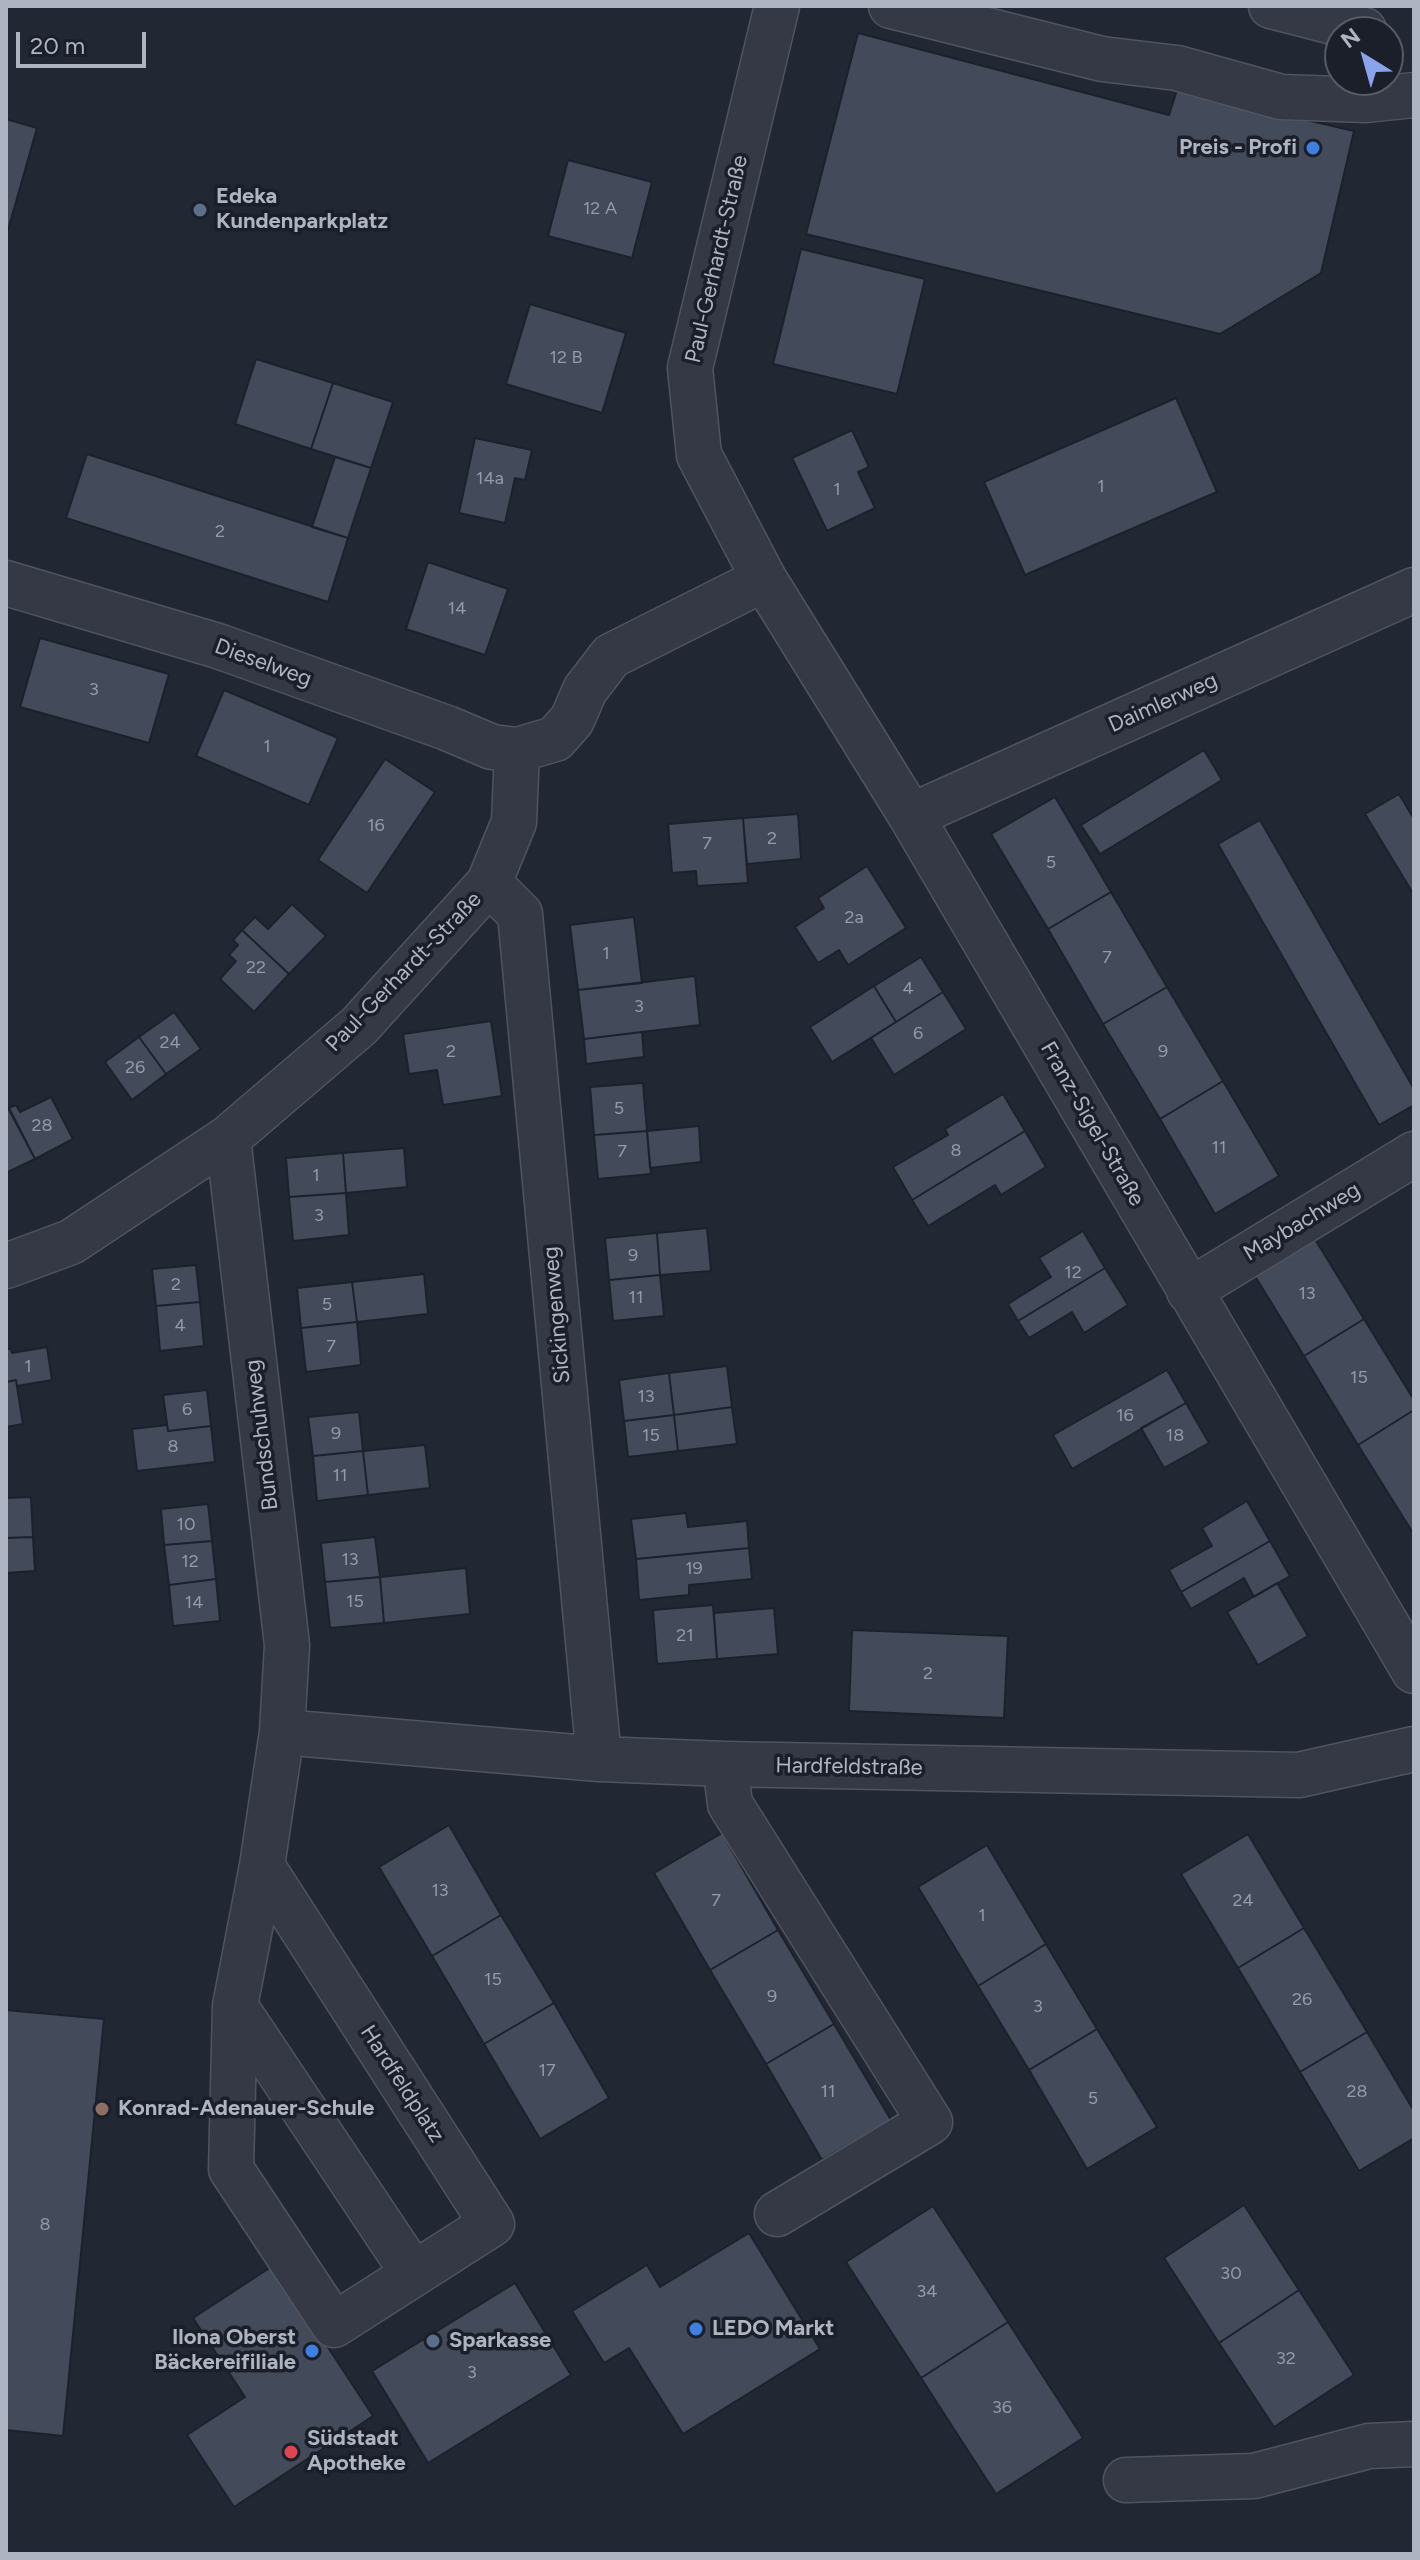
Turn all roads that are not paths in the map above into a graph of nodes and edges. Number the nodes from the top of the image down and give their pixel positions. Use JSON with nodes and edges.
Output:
{"nodes":[{"id":1,"x":777,"y":6,"type":"edge"},
{"id":2,"x":891,"y":6,"type":"edge"},
{"id":3,"x":1271,"y":6,"type":"edge"},
{"id":4,"x":1324,"y":20,"type":"edge"},
{"id":5,"x":1414,"y":95,"type":"edge"},
{"id":6,"x":764,"y":579,"type":"junction"},
{"id":7,"x":6,"y":583,"type":"edge"},
{"id":8,"x":1414,"y":590,"type":"edge"},
{"id":9,"x":517,"y":750,"type":"junction"},
{"id":10,"x":911,"y":816,"type":"junction"},
{"id":11,"x":489,"y":883,"type":"junction"},
{"id":12,"x":228,"y":1138,"type":"junction"},
{"id":13,"x":1414,"y":1154,"type":"edge"},
{"id":14,"x":6,"y":1266,"type":"edge"},
{"id":15,"x":1189,"y":1291,"type":"junction"},
{"id":16,"x":1414,"y":1671,"type":"edge"},
{"id":17,"x":282,"y":1732,"type":"junction"},
{"id":18,"x":1414,"y":1749,"type":"edge"},
{"id":19,"x":599,"y":1759,"type":"junction"},
{"id":20,"x":725,"y":1764,"type":"junction"},
{"id":21,"x":262,"y":1866,"type":"junction"},
{"id":22,"x":235,"y":2006,"type":"junction"},
{"id":23,"x":777,"y":2214,"type":"dead end"},
{"id":24,"x":413,"y":2273,"type":"junction"},
{"id":25,"x":1414,"y":2444,"type":"edge"},
{"id":26,"x":1126,"y":2480,"type":"dead end"}],
"edges":[{"from":1,"to":6,"type":"street","name":"Paul-Gerhardt-Straße"},
{"from":2,"to":5,"type":"street"},
{"from":3,"to":4,"type":"street"},
{"from":6,"to":9,"type":"street"},
{"from":6,"to":10,"type":"street","name":"Franz-Sigel-Straße"},
{"from":7,"to":9,"type":"street","name":"Dieselweg"},
{"from":8,"to":10,"type":"street","name":"Daimlerweg"},
{"from":9,"to":11,"type":"street","name":"Paul-Gerhardt-Straße"},
{"from":10,"to":15,"type":"street","name":"Franz-Sigel-Straße"},
{"from":11,"to":12,"type":"street","name":"Paul-Gerhardt-Straße"},
{"from":11,"to":19,"type":"street","name":"Sickingenweg"},
{"from":12,"to":14,"type":"street","name":"Paul-Gerhardt-Straße"},
{"from":12,"to":17,"type":"street","name":"Bundschuhweg"},
{"from":13,"to":15,"type":"street","name":"Maybachweg"},
{"from":15,"to":16,"type":"street","name":"Franz-Sigel-Straße"},
{"from":17,"to":19,"type":"street","name":"Hardfeldstraße"},
{"from":17,"to":21,"type":"street","name":"Hardfeldplatz"},
{"from":18,"to":20,"type":"street","name":"Hardfeldstraße"},
{"from":19,"to":20,"type":"street","name":"Hardfeldstraße"},
{"from":20,"to":23,"type":"street"},
{"from":21,"to":22,"type":"street","name":"Hardfeldplatz"},
{"from":21,"to":24,"type":"street","name":"Hardfeldplatz"},
{"from":22,"to":24,"type":"street"},
{"from":22,"to":24,"type":"street","name":"Hardfeldplatz"},
{"from":25,"to":26,"type":"street"}]}
